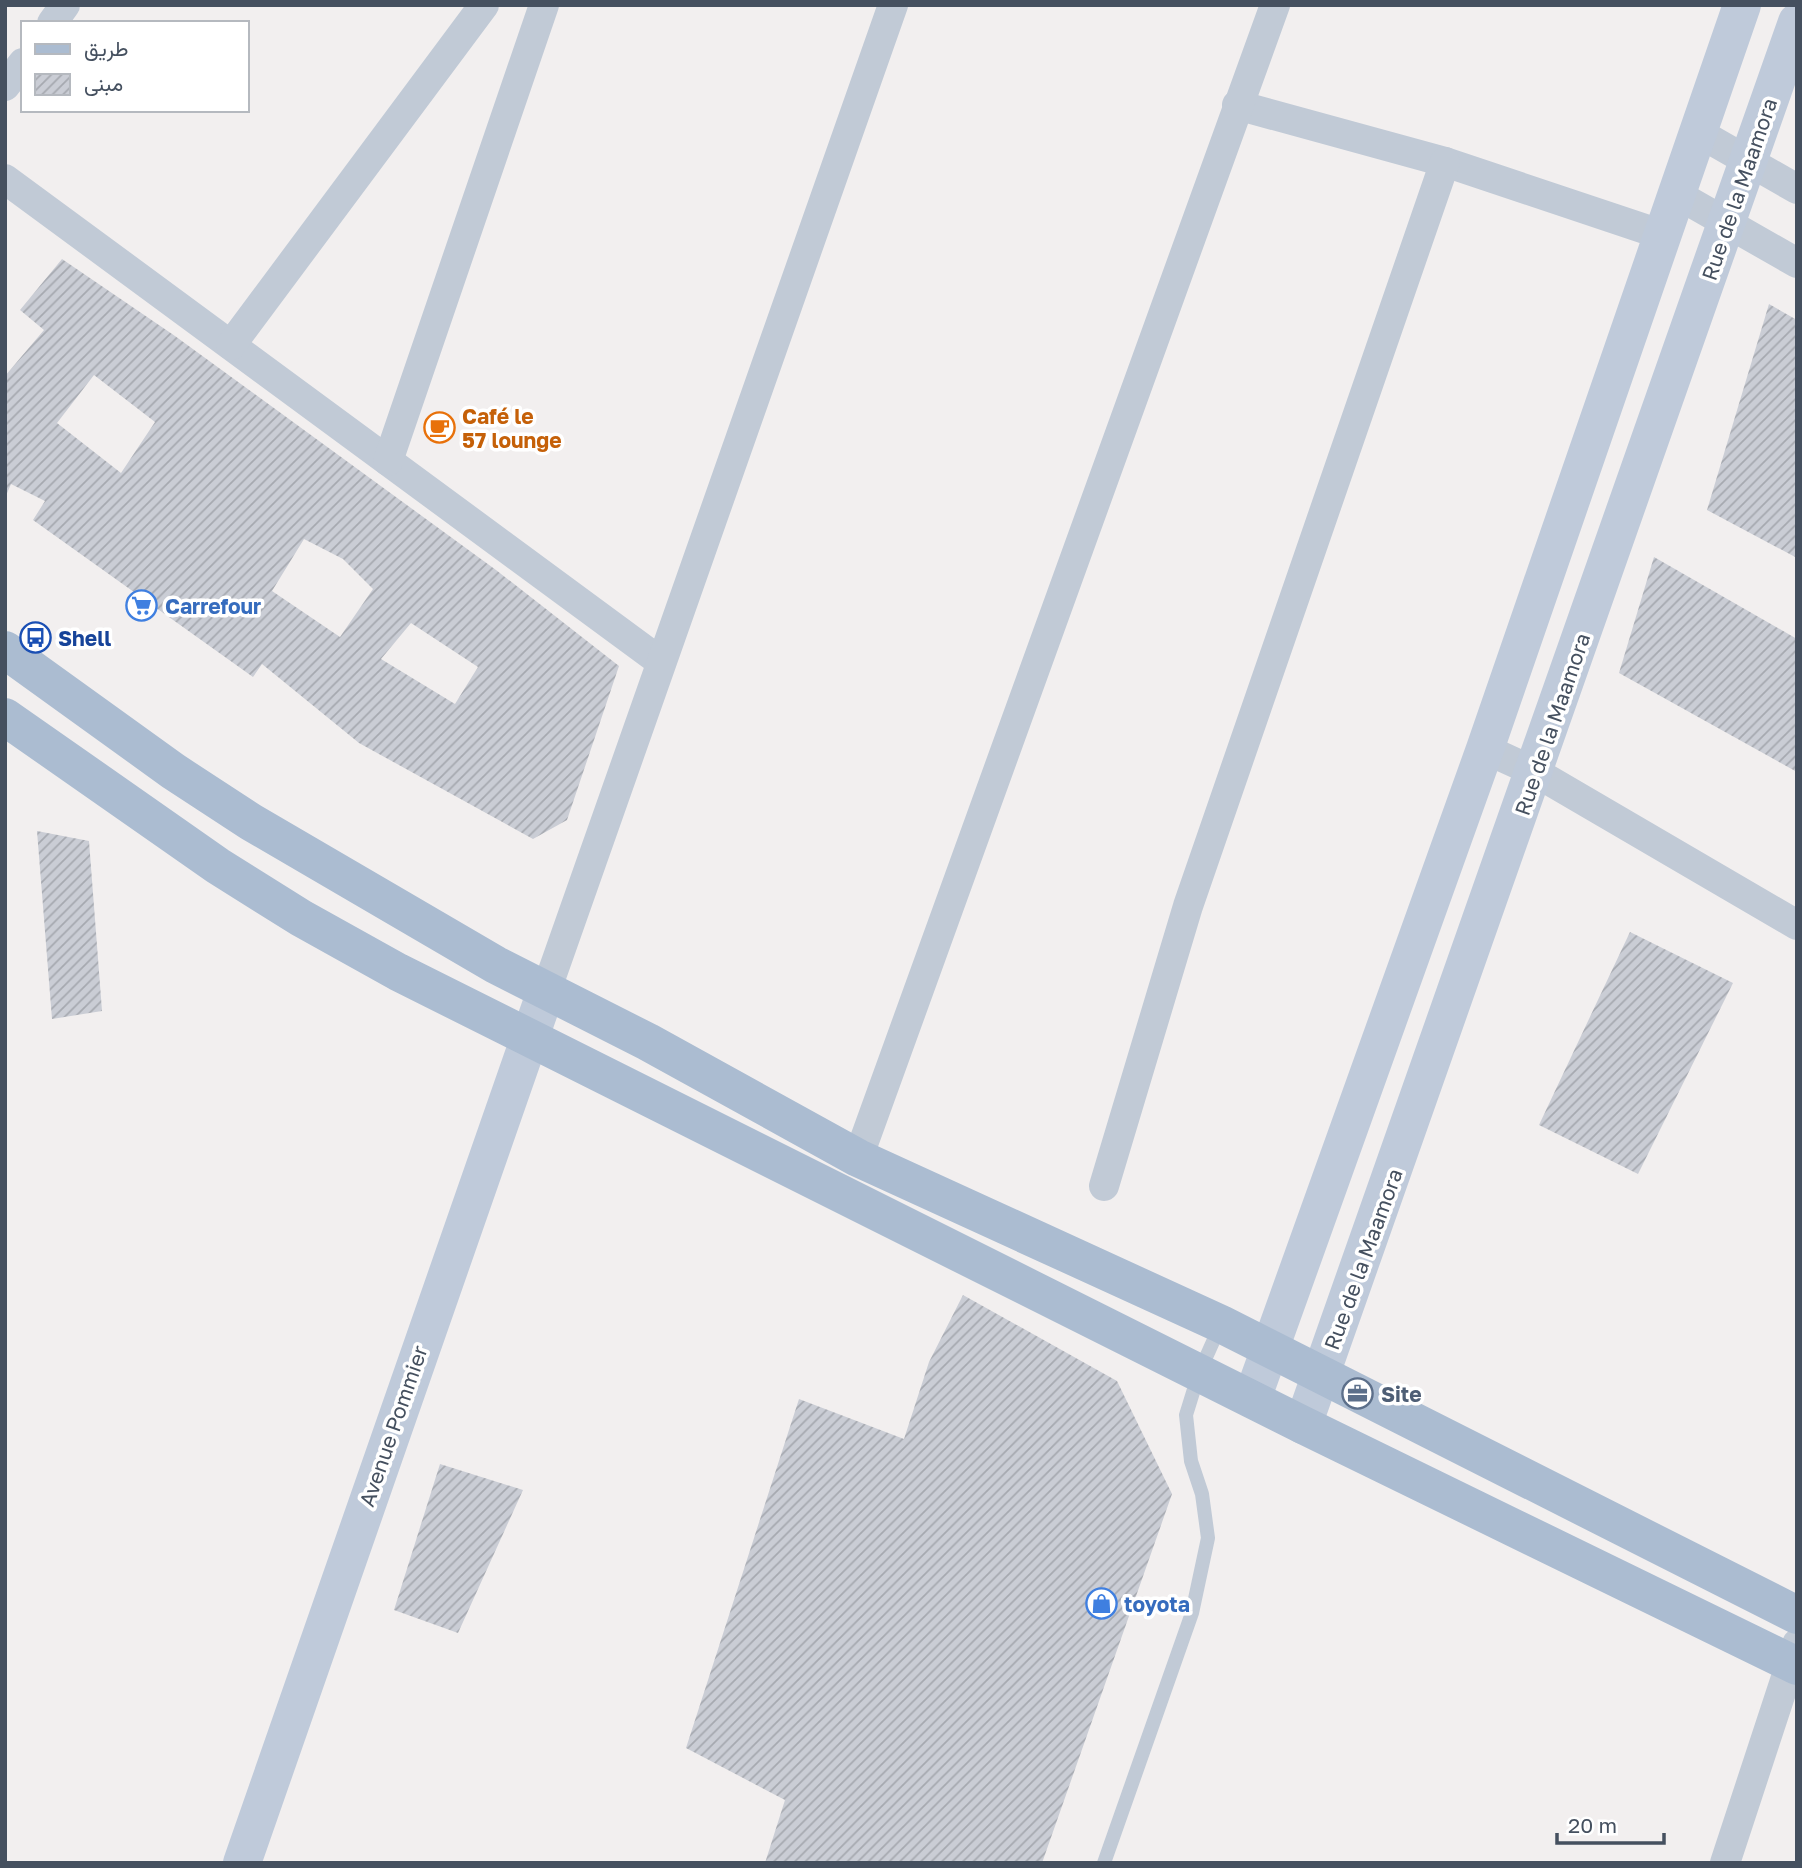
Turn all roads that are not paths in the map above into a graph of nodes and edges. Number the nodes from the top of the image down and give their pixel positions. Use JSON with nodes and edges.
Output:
{"nodes":[{"id":1,"x":65,"y":5,"type":"edge"},
{"id":2,"x":484,"y":5,"type":"edge"},
{"id":3,"x":544,"y":5,"type":"edge"},
{"id":4,"x":893,"y":5,"type":"edge"},
{"id":5,"x":1275,"y":5,"type":"edge"},
{"id":6,"x":1742,"y":5,"type":"edge"},
{"id":7,"x":53,"y":21,"type":"edge"},
{"id":8,"x":1797,"y":22,"type":"edge"},
{"id":9,"x":21,"y":66,"type":"edge"},
{"id":10,"x":5,"y":86,"type":"edge"},
{"id":11,"x":1237,"y":105,"type":"junction"},
{"id":12,"x":1699,"y":134,"type":"junction"},
{"id":13,"x":1445,"y":162,"type":"junction"},
{"id":14,"x":1749,"y":162,"type":"junction"},
{"id":15,"x":5,"y":179,"type":"edge"},
{"id":16,"x":1797,"y":189,"type":"edge"},
{"id":17,"x":1678,"y":195,"type":"junction"},
{"id":18,"x":1727,"y":223,"type":"junction"},
{"id":19,"x":1663,"y":235,"type":"junction"},
{"id":20,"x":1797,"y":263,"type":"edge"},
{"id":21,"x":231,"y":345,"type":"junction"},
{"id":22,"x":388,"y":461,"type":"junction"},
{"id":23,"x":5,"y":650,"type":"edge"},
{"id":24,"x":661,"y":662,"type":"junction"},
{"id":25,"x":5,"y":717,"type":"edge"},
{"id":26,"x":1485,"y":749,"type":"junction"},
{"id":27,"x":1535,"y":772,"type":"junction"},
{"id":28,"x":1797,"y":925,"type":"edge"},
{"id":29,"x":546,"y":991,"type":"junction"},
{"id":30,"x":529,"y":1040,"type":"junction"},
{"id":31,"x":858,"y":1158,"type":"junction"},
{"id":32,"x":1104,"y":1186,"type":"dead end"},
{"id":33,"x":1221,"y":1324,"type":"junction"},
{"id":34,"x":1270,"y":1348,"type":"junction"},
{"id":35,"x":1199,"y":1373,"type":"junction"},
{"id":36,"x":1322,"y":1375,"type":"junction"},
{"id":37,"x":1252,"y":1399,"type":"junction"},
{"id":38,"x":1303,"y":1425,"type":"junction"},
{"id":39,"x":1797,"y":1615,"type":"edge"},
{"id":40,"x":1794,"y":1657,"type":"edge"},
{"id":41,"x":242,"y":1863,"type":"edge"},
{"id":42,"x":1104,"y":1863,"type":"edge"},
{"id":43,"x":1725,"y":1863,"type":"edge"}],
"edges":[{"from":1,"to":7,"type":"street"},
{"from":2,"to":21,"type":"street"},
{"from":3,"to":22,"type":"street"},
{"from":4,"to":24,"type":"street"},
{"from":5,"to":11,"type":"street"},
{"from":6,"to":12,"type":"street"},
{"from":8,"to":14,"type":"street","name":"Rue de la Maamora"},
{"from":9,"to":10,"type":"street"},
{"from":11,"to":13,"type":"street"},
{"from":11,"to":31,"type":"street"},
{"from":12,"to":14,"type":"street"},
{"from":12,"to":17,"type":"street"},
{"from":13,"to":19,"type":"street"},
{"from":13,"to":32,"type":"street"},
{"from":14,"to":16,"type":"street"},
{"from":14,"to":18,"type":"street","name":"Rue de la Maamora"},
{"from":15,"to":21,"type":"street"},
{"from":17,"to":18,"type":"street"},
{"from":17,"to":19,"type":"street"},
{"from":18,"to":20,"type":"street"},
{"from":18,"to":27,"type":"street","name":"Rue de la Maamora"},
{"from":19,"to":26,"type":"street"},
{"from":21,"to":22,"type":"street"},
{"from":22,"to":24,"type":"street"},
{"from":23,"to":29,"type":"main road"},
{"from":24,"to":29,"type":"street"},
{"from":25,"to":30,"type":"main road"},
{"from":26,"to":27,"type":"street"},
{"from":26,"to":34,"type":"street"},
{"from":27,"to":28,"type":"street"},
{"from":27,"to":36,"type":"street","name":"Rue de la Maamora"},
{"from":29,"to":30,"type":"street","name":"Avenue Pommier"},
{"from":29,"to":31,"type":"main road"},
{"from":30,"to":35,"type":"main road"},
{"from":30,"to":41,"type":"street","name":"Avenue Pommier"},
{"from":31,"to":33,"type":"main road"},
{"from":33,"to":34,"type":"main road"},
{"from":33,"to":35,"type":"lane"},
{"from":34,"to":36,"type":"main road"},
{"from":34,"to":37,"type":"street"},
{"from":35,"to":37,"type":"main road"},
{"from":35,"to":42,"type":"lane"},
{"from":36,"to":38,"type":"street","name":"Rue de la Maamora"},
{"from":36,"to":39,"type":"main road"},
{"from":37,"to":38,"type":"main road"},
{"from":38,"to":40,"type":"main road"},
{"from":40,"to":43,"type":"street"}]}
